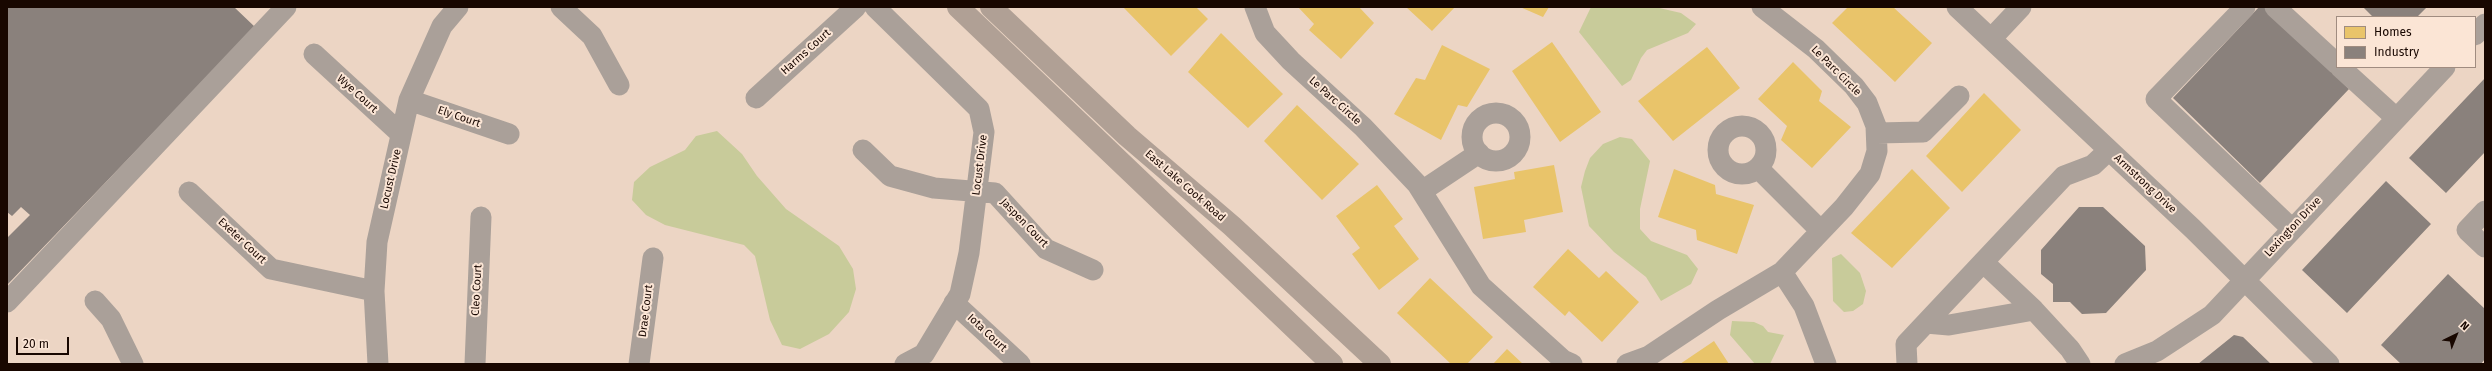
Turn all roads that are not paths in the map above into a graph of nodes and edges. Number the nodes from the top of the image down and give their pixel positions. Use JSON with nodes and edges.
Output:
{"nodes":[{"id":1,"x":286,"y":7,"type":"edge"},
{"id":2,"x":458,"y":7,"type":"edge"},
{"id":3,"x":561,"y":7,"type":"edge"},
{"id":4,"x":856,"y":7,"type":"edge"},
{"id":5,"x":875,"y":7,"type":"edge"},
{"id":6,"x":958,"y":7,"type":"edge"},
{"id":7,"x":990,"y":7,"type":"edge"},
{"id":8,"x":1255,"y":7,"type":"edge"},
{"id":9,"x":1762,"y":7,"type":"edge"},
{"id":10,"x":1957,"y":7,"type":"edge"},
{"id":11,"x":2022,"y":7,"type":"edge"},
{"id":12,"x":2245,"y":7,"type":"edge"},
{"id":13,"x":2275,"y":7,"type":"edge"},
{"id":14,"x":2485,"y":24,"type":"edge"},
{"id":15,"x":2476,"y":34,"type":"edge"},
{"id":16,"x":1991,"y":39,"type":"junction"},
{"id":17,"x":314,"y":54,"type":"dead end"},
{"id":18,"x":2336,"y":63,"type":"edge"},
{"id":19,"x":2341,"y":68,"type":"edge"},
{"id":20,"x":2443,"y":68,"type":"edge"},
{"id":21,"x":619,"y":85,"type":"dead end"},
{"id":22,"x":1959,"y":96,"type":"dead end"},
{"id":23,"x":756,"y":98,"type":"dead end"},
{"id":24,"x":408,"y":100,"type":"junction"},
{"id":25,"x":2396,"y":118,"type":"junction"},
{"id":26,"x":1877,"y":133,"type":"junction"},
{"id":27,"x":401,"y":134,"type":"junction"},
{"id":28,"x":509,"y":134,"type":"dead end"},
{"id":29,"x":863,"y":150,"type":"dead end"},
{"id":30,"x":2109,"y":150,"type":"junction"},
{"id":31,"x":1478,"y":153,"type":"dead end"},
{"id":32,"x":1758,"y":168,"type":"dead end"},
{"id":33,"x":977,"y":191,"type":"junction"},
{"id":34,"x":1422,"y":191,"type":"junction"},
{"id":35,"x":190,"y":192,"type":"dead end"},
{"id":36,"x":2485,"y":211,"type":"edge"},
{"id":37,"x":481,"y":216,"type":"dead end"},
{"id":38,"x":2292,"y":229,"type":"junction"},
{"id":39,"x":1821,"y":231,"type":"junction"},
{"id":40,"x":2485,"y":247,"type":"edge"},
{"id":41,"x":653,"y":258,"type":"dead end"},
{"id":42,"x":1983,"y":262,"type":"junction"},
{"id":43,"x":1093,"y":270,"type":"dead end"},
{"id":44,"x":1782,"y":272,"type":"junction"},
{"id":45,"x":2244,"y":279,"type":"junction"},
{"id":46,"x":374,"y":291,"type":"junction"},
{"id":47,"x":957,"y":299,"type":"junction"},
{"id":48,"x":95,"y":301,"type":"dead end"},
{"id":49,"x":7,"y":302,"type":"edge"},
{"id":50,"x":2034,"y":310,"type":"junction"},
{"id":51,"x":1926,"y":322,"type":"junction"},
{"id":52,"x":133,"y":364,"type":"edge"},
{"id":53,"x":378,"y":364,"type":"edge"},
{"id":54,"x":475,"y":364,"type":"edge"},
{"id":55,"x":639,"y":364,"type":"edge"},
{"id":56,"x":905,"y":364,"type":"edge"},
{"id":57,"x":1020,"y":364,"type":"edge"},
{"id":58,"x":1332,"y":364,"type":"edge"},
{"id":59,"x":1380,"y":364,"type":"edge"},
{"id":60,"x":1572,"y":364,"type":"edge"},
{"id":61,"x":1627,"y":364,"type":"edge"},
{"id":62,"x":1826,"y":364,"type":"edge"},
{"id":63,"x":1907,"y":364,"type":"edge"},
{"id":64,"x":2080,"y":364,"type":"edge"},
{"id":65,"x":2125,"y":364,"type":"edge"},
{"id":66,"x":2329,"y":364,"type":"edge"}],
"edges":[{"from":1,"to":49,"type":"street"},
{"from":2,"to":24,"type":"street","name":"Locust Drive"},
{"from":3,"to":21,"type":"street"},
{"from":4,"to":23,"type":"street","name":"Harms Court"},
{"from":5,"to":33,"type":"street","name":"Locust Drive"},
{"from":6,"to":58,"type":"main road"},
{"from":7,"to":59,"type":"main road","name":"East Lake Cook Road"},
{"from":8,"to":34,"type":"street","name":"Le Parc Circle"},
{"from":9,"to":26,"type":"street","name":"Le Parc Circle"},
{"from":10,"to":16,"type":"street","name":"Armstrong Drive"},
{"from":11,"to":16,"type":"street"},
{"from":12,"to":38,"type":"street"},
{"from":13,"to":18,"type":"street"},
{"from":14,"to":15,"type":"street"},
{"from":16,"to":30,"type":"street","name":"Armstrong Drive"},
{"from":17,"to":27,"type":"street","name":"Wye Court"},
{"from":19,"to":25,"type":"street"},
{"from":20,"to":25,"type":"street","name":"Lexington Drive"},
{"from":22,"to":26,"type":"street"},
{"from":24,"to":27,"type":"street","name":"Locust Drive"},
{"from":24,"to":28,"type":"street","name":"Ely Court"},
{"from":25,"to":38,"type":"street","name":"Lexington Drive"},
{"from":26,"to":39,"type":"street","name":"Le Parc Circle"},
{"from":27,"to":46,"type":"street","name":"Locust Drive"},
{"from":29,"to":33,"type":"street","name":"Jaspen Court"},
{"from":30,"to":42,"type":"street"},
{"from":30,"to":45,"type":"street","name":"Armstrong Drive"},
{"from":31,"to":34,"type":"street"},
{"from":32,"to":39,"type":"street"},
{"from":33,"to":43,"type":"street","name":"Jaspen Court"},
{"from":33,"to":47,"type":"street","name":"Locust Drive"},
{"from":34,"to":60,"type":"street","name":"Le Parc Circle"},
{"from":35,"to":46,"type":"street","name":"Exeter Court"},
{"from":36,"to":40,"type":"street"},
{"from":37,"to":54,"type":"street","name":"Cleo Court"},
{"from":38,"to":45,"type":"street","name":"Lexington Drive"},
{"from":39,"to":44,"type":"street","name":"Le Parc Circle"},
{"from":41,"to":55,"type":"street","name":"Drae Court"},
{"from":42,"to":50,"type":"street"},
{"from":42,"to":51,"type":"street"},
{"from":44,"to":61,"type":"street","name":"Le Parc Circle"},
{"from":44,"to":62,"type":"street"},
{"from":45,"to":65,"type":"street","name":"Lexington Drive"},
{"from":45,"to":66,"type":"street","name":"Armstrong Drive"},
{"from":46,"to":53,"type":"street","name":"Locust Drive"},
{"from":47,"to":56,"type":"street","name":"Locust Drive"},
{"from":47,"to":57,"type":"street","name":"Iota Court"},
{"from":48,"to":52,"type":"street"},
{"from":50,"to":51,"type":"street"},
{"from":50,"to":64,"type":"street"},
{"from":51,"to":63,"type":"street"}]}
